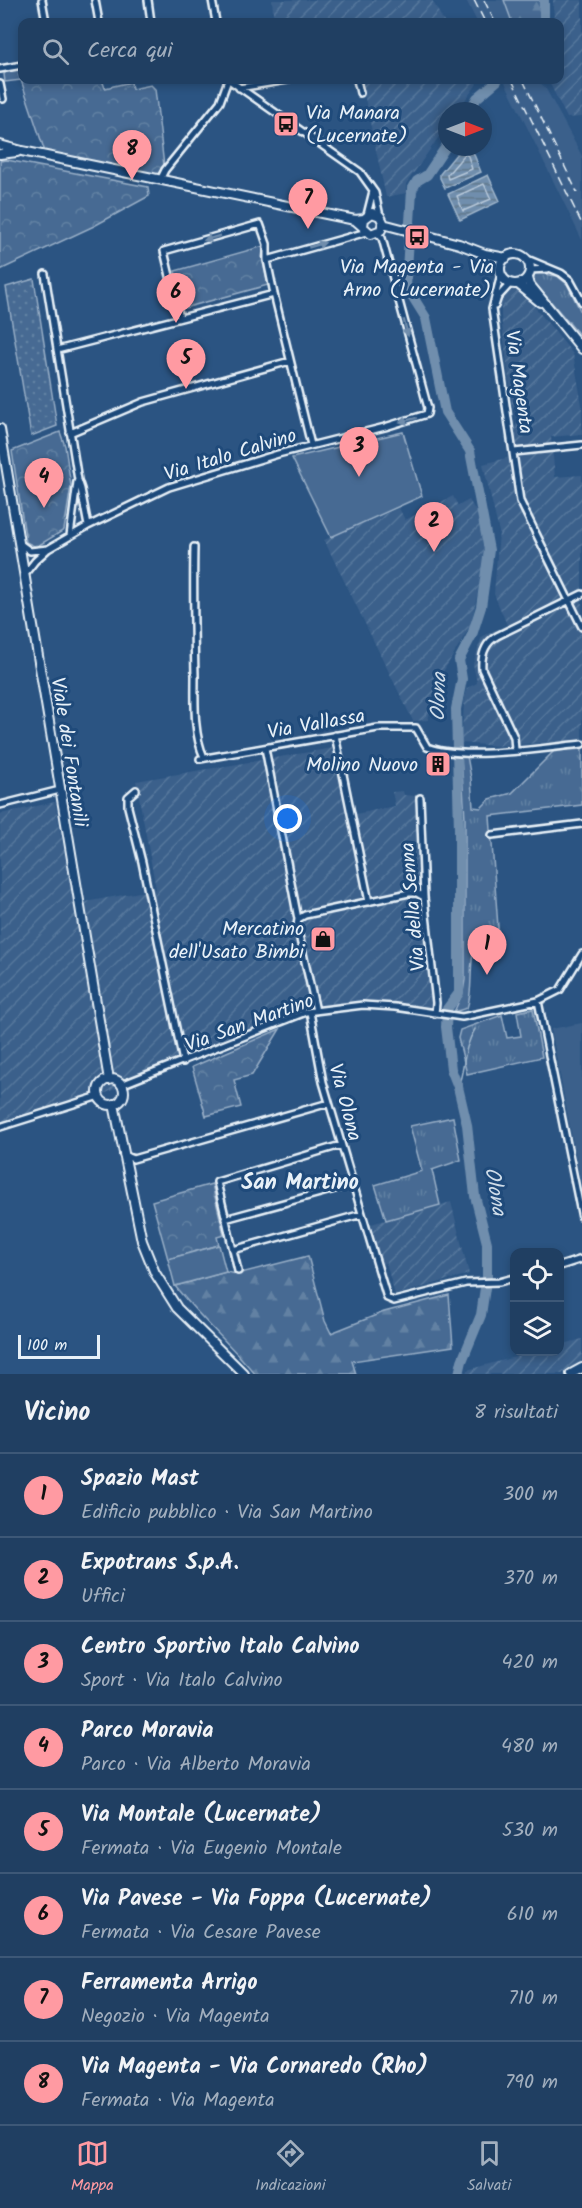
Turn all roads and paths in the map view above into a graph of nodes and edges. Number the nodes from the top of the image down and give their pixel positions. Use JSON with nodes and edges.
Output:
{"nodes":[{"id":1,"x":42,"y":0,"type":"edge"},
{"id":2,"x":95,"y":0,"type":"edge"},
{"id":3,"x":148,"y":0,"type":"edge"},
{"id":4,"x":212,"y":0,"type":"edge"},
{"id":5,"x":45,"y":18,"type":"edge"},
{"id":6,"x":98,"y":18,"type":"edge"},
{"id":7,"x":150,"y":18,"type":"edge"},
{"id":8,"x":215,"y":18,"type":"edge"},
{"id":9,"x":18,"y":66,"type":"edge"},
{"id":10,"x":0,"y":69,"type":"edge"},
{"id":11,"x":0,"y":84,"type":"edge"},
{"id":12,"x":227,"y":84,"type":"edge"},
{"id":13,"x":234,"y":84,"type":"edge"},
{"id":14,"x":259,"y":84,"type":"edge"},
{"id":15,"x":358,"y":84,"type":"edge"},
{"id":16,"x":238,"y":87,"type":"junction"},
{"id":17,"x":360,"y":93,"type":"dead end"},
{"id":18,"x":3,"y":99,"type":"dead end"},
{"id":19,"x":0,"y":145,"type":"edge"},
{"id":20,"x":22,"y":152,"type":"junction"},
{"id":21,"x":0,"y":153,"type":"edge"},
{"id":22,"x":160,"y":180,"type":"junction"},
{"id":23,"x":373,"y":191,"type":"junction"},
{"id":24,"x":380,"y":216,"type":"junction"},
{"id":25,"x":365,"y":223,"type":"junction"},
{"id":26,"x":381,"y":228,"type":"junction"},
{"id":27,"x":485,"y":254,"type":"junction"},
{"id":28,"x":506,"y":258,"type":"junction"},
{"id":29,"x":525,"y":258,"type":"junction"},
{"id":30,"x":267,"y":260,"type":"junction"},
{"id":31,"x":550,"y":268,"type":"junction"},
{"id":32,"x":500,"y":271,"type":"junction"},
{"id":33,"x":45,"y":274,"type":"dead end"},
{"id":34,"x":529,"y":274,"type":"junction"},
{"id":35,"x":514,"y":284,"type":"junction"},
{"id":36,"x":274,"y":294,"type":"junction"},
{"id":37,"x":582,"y":302,"type":"edge"},
{"id":38,"x":552,"y":312,"type":"junction"},
{"id":39,"x":494,"y":316,"type":"junction"},
{"id":40,"x":180,"y":318,"type":"junction"},
{"id":41,"x":582,"y":349,"type":"edge"},
{"id":42,"x":57,"y":350,"type":"junction"},
{"id":43,"x":290,"y":361,"type":"junction"},
{"id":44,"x":0,"y":429,"type":"edge"},
{"id":45,"x":70,"y":433,"type":"junction"},
{"id":46,"x":311,"y":445,"type":"junction"},
{"id":47,"x":582,"y":445,"type":"edge"},
{"id":48,"x":514,"y":452,"type":"junction"},
{"id":49,"x":78,"y":480,"type":"junction"},
{"id":50,"x":88,"y":526,"type":"junction"},
{"id":51,"x":70,"y":536,"type":"junction"},
{"id":52,"x":19,"y":543,"type":"junction"},
{"id":53,"x":194,"y":547,"type":"dead end"},
{"id":54,"x":48,"y":549,"type":"junction"},
{"id":55,"x":24,"y":575,"type":"junction"},
{"id":56,"x":582,"y":594,"type":"edge"},
{"id":57,"x":569,"y":601,"type":"junction"},
{"id":58,"x":582,"y":627,"type":"edge"},
{"id":59,"x":335,"y":735,"type":"junction"},
{"id":60,"x":582,"y":744,"type":"edge"},
{"id":61,"x":265,"y":748,"type":"junction"},
{"id":62,"x":515,"y":750,"type":"junction"},
{"id":63,"x":60,"y":790,"type":"junction"},
{"id":64,"x":136,"y":790,"type":"dead end"},
{"id":65,"x":420,"y":798,"type":"dead end"},
{"id":66,"x":0,"y":805,"type":"edge"},
{"id":67,"x":582,"y":824,"type":"edge"},
{"id":68,"x":492,"y":835,"type":"dead end"},
{"id":69,"x":424,"y":897,"type":"junction"},
{"id":70,"x":369,"y":902,"type":"junction"},
{"id":71,"x":298,"y":919,"type":"junction"},
{"id":72,"x":582,"y":954,"type":"edge"},
{"id":73,"x":538,"y":1001,"type":"junction"},
{"id":74,"x":313,"y":1011,"type":"junction"},
{"id":75,"x":438,"y":1015,"type":"junction"},
{"id":76,"x":183,"y":1062,"type":"junction"},
{"id":77,"x":109,"y":1080,"type":"junction"},
{"id":78,"x":121,"y":1085,"type":"junction"},
{"id":79,"x":99,"y":1096,"type":"junction"},
{"id":80,"x":329,"y":1103,"type":"junction"},
{"id":81,"x":114,"y":1104,"type":"junction"},
{"id":82,"x":0,"y":1127,"type":"edge"},
{"id":83,"x":342,"y":1145,"type":"junction"},
{"id":84,"x":123,"y":1155,"type":"junction"},
{"id":85,"x":133,"y":1159,"type":"junction"},
{"id":86,"x":126,"y":1168,"type":"junction"},
{"id":87,"x":353,"y":1184,"type":"junction"},
{"id":88,"x":362,"y":1214,"type":"junction"},
{"id":89,"x":582,"y":1218,"type":"edge"},
{"id":90,"x":225,"y":1219,"type":"junction"},
{"id":91,"x":233,"y":1250,"type":"junction"},
{"id":92,"x":582,"y":1260,"type":"edge"},
{"id":93,"x":564,"y":1265,"type":"edge"},
{"id":94,"x":238,"y":1271,"type":"dead end"},
{"id":95,"x":510,"y":1279,"type":"edge"},
{"id":96,"x":582,"y":1368,"type":"edge"},
{"id":97,"x":244,"y":1374,"type":"edge"},
{"id":98,"x":571,"y":1374,"type":"edge"}],
"edges":[{"from":1,"to":5,"type":"street"},
{"from":2,"to":6,"type":"street"},
{"from":3,"to":7,"type":"street"},
{"from":4,"to":8,"type":"street"},
{"from":9,"to":10,"type":"street"},
{"from":11,"to":18,"type":"street"},
{"from":12,"to":22,"type":"street"},
{"from":13,"to":16,"type":"street"},
{"from":14,"to":16,"type":"street"},
{"from":15,"to":17,"type":"street"},
{"from":16,"to":23,"type":"street"},
{"from":19,"to":20,"type":"main road"},
{"from":20,"to":21,"type":"main road"},
{"from":20,"to":22,"type":"main road"},
{"from":22,"to":25,"type":"main road"},
{"from":23,"to":24,"type":"street"},
{"from":23,"to":25,"type":"street"},
{"from":24,"to":25,"type":"main road"},
{"from":24,"to":26,"type":"main road"},
{"from":25,"to":26,"type":"main road"},
{"from":30,"to":25,"type":"street","one_way":true},
{"from":26,"to":27,"type":"main road"},
{"from":26,"to":46,"type":"street","name":"Via Italo Calvino","one_way":true},
{"from":27,"to":28,"type":"main road"},
{"from":27,"to":32,"type":"main road"},
{"from":28,"to":29,"type":"main road"},
{"from":28,"to":32,"type":"main road"},
{"from":29,"to":31,"type":"street"},
{"from":29,"to":34,"type":"main road"},
{"from":30,"to":36,"type":"street"},
{"from":30,"to":40,"type":"street","one_way":true},
{"from":31,"to":34,"type":"street"},
{"from":31,"to":37,"type":"street"},
{"from":32,"to":35,"type":"main road"},
{"from":32,"to":39,"type":"street","name":"Via Magenta"},
{"from":33,"to":42,"type":"street"},
{"from":34,"to":35,"type":"main road"},
{"from":34,"to":38,"type":"main road"},
{"from":35,"to":38,"type":"main road"},
{"from":35,"to":39,"type":"street","name":"Via Magenta"},
{"from":36,"to":40,"type":"street"},
{"from":36,"to":43,"type":"street"},
{"from":38,"to":41,"type":"main road"},
{"from":39,"to":48,"type":"street","name":"Via Magenta"},
{"from":40,"to":42,"type":"street"},
{"from":42,"to":45,"type":"street"},
{"from":43,"to":45,"type":"street"},
{"from":43,"to":46,"type":"street"},
{"from":44,"to":52,"type":"main road","name":"Viale dei Fontanili"},
{"from":45,"to":49,"type":"street"},
{"from":46,"to":50,"type":"street","name":"Via Italo Calvino"},
{"from":47,"to":48,"type":"street","name":"Via Magenta"},
{"from":48,"to":57,"type":"street","name":"Via Magenta"},
{"from":49,"to":50,"type":"street"},
{"from":49,"to":51,"type":"street"},
{"from":50,"to":51,"type":"street","name":"Via Italo Calvino"},
{"from":51,"to":54,"type":"street","name":"Via Italo Calvino"},
{"from":52,"to":54,"type":"street"},
{"from":52,"to":55,"type":"main road","name":"Viale dei Fontanili"},
{"from":53,"to":61,"type":"street","name":"Via Vallassa"},
{"from":54,"to":55,"type":"street","name":"Via Italo Calvino"},
{"from":55,"to":63,"type":"main road","name":"Viale dei Fontanili"},
{"from":56,"to":57,"type":"street"},
{"from":57,"to":58,"type":"street","name":"Via Magenta"},
{"from":57,"to":62,"type":"street"},
{"from":59,"to":61,"type":"street","name":"Via Vallassa"},
{"from":59,"to":62,"type":"street","name":"Via Vallassa"},
{"from":59,"to":70,"type":"street"},
{"from":60,"to":62,"type":"street"},
{"from":61,"to":71,"type":"street","name":"Via Olona"},
{"from":63,"to":66,"type":"street"},
{"from":63,"to":77,"type":"main road","name":"Viale dei Fontanili"},
{"from":64,"to":76,"type":"street"},
{"from":65,"to":69,"type":"street","name":"Via della Senna"},
{"from":67,"to":68,"type":"street"},
{"from":69,"to":70,"type":"street"},
{"from":69,"to":75,"type":"street","name":"Via della Senna"},
{"from":70,"to":71,"type":"street"},
{"from":71,"to":74,"type":"street","name":"Via Olona"},
{"from":72,"to":73,"type":"street","name":"Via San Martino"},
{"from":73,"to":75,"type":"street","name":"Via San Martino"},
{"from":73,"to":89,"type":"street"},
{"from":74,"to":75,"type":"street","name":"Via San Martino"},
{"from":74,"to":76,"type":"street","name":"Via San Martino"},
{"from":74,"to":80,"type":"street","name":"Via Olona"},
{"from":76,"to":78,"type":"street","name":"Via San Martino"},
{"from":77,"to":78,"type":"main road"},
{"from":77,"to":79,"type":"main road"},
{"from":78,"to":81,"type":"main road"},
{"from":79,"to":81,"type":"main road"},
{"from":79,"to":82,"type":"street"},
{"from":80,"to":83,"type":"street","name":"Via Olona"},
{"from":80,"to":85,"type":"street"},
{"from":81,"to":84,"type":"main road"},
{"from":83,"to":87,"type":"street","name":"Via Olona"},
{"from":83,"to":90,"type":"street"},
{"from":84,"to":85,"type":"street"},
{"from":84,"to":86,"type":"main road"},
{"from":85,"to":86,"type":"street"},
{"from":86,"to":97,"type":"main road"},
{"from":87,"to":88,"type":"street","name":"Via Olona"},
{"from":87,"to":90,"type":"street"},
{"from":88,"to":91,"type":"street"},
{"from":88,"to":95,"type":"street","name":"Via Olona"},
{"from":90,"to":91,"type":"street"},
{"from":91,"to":94,"type":"street"},
{"from":92,"to":93,"type":"street"},
{"from":96,"to":98,"type":"main road"}]}
